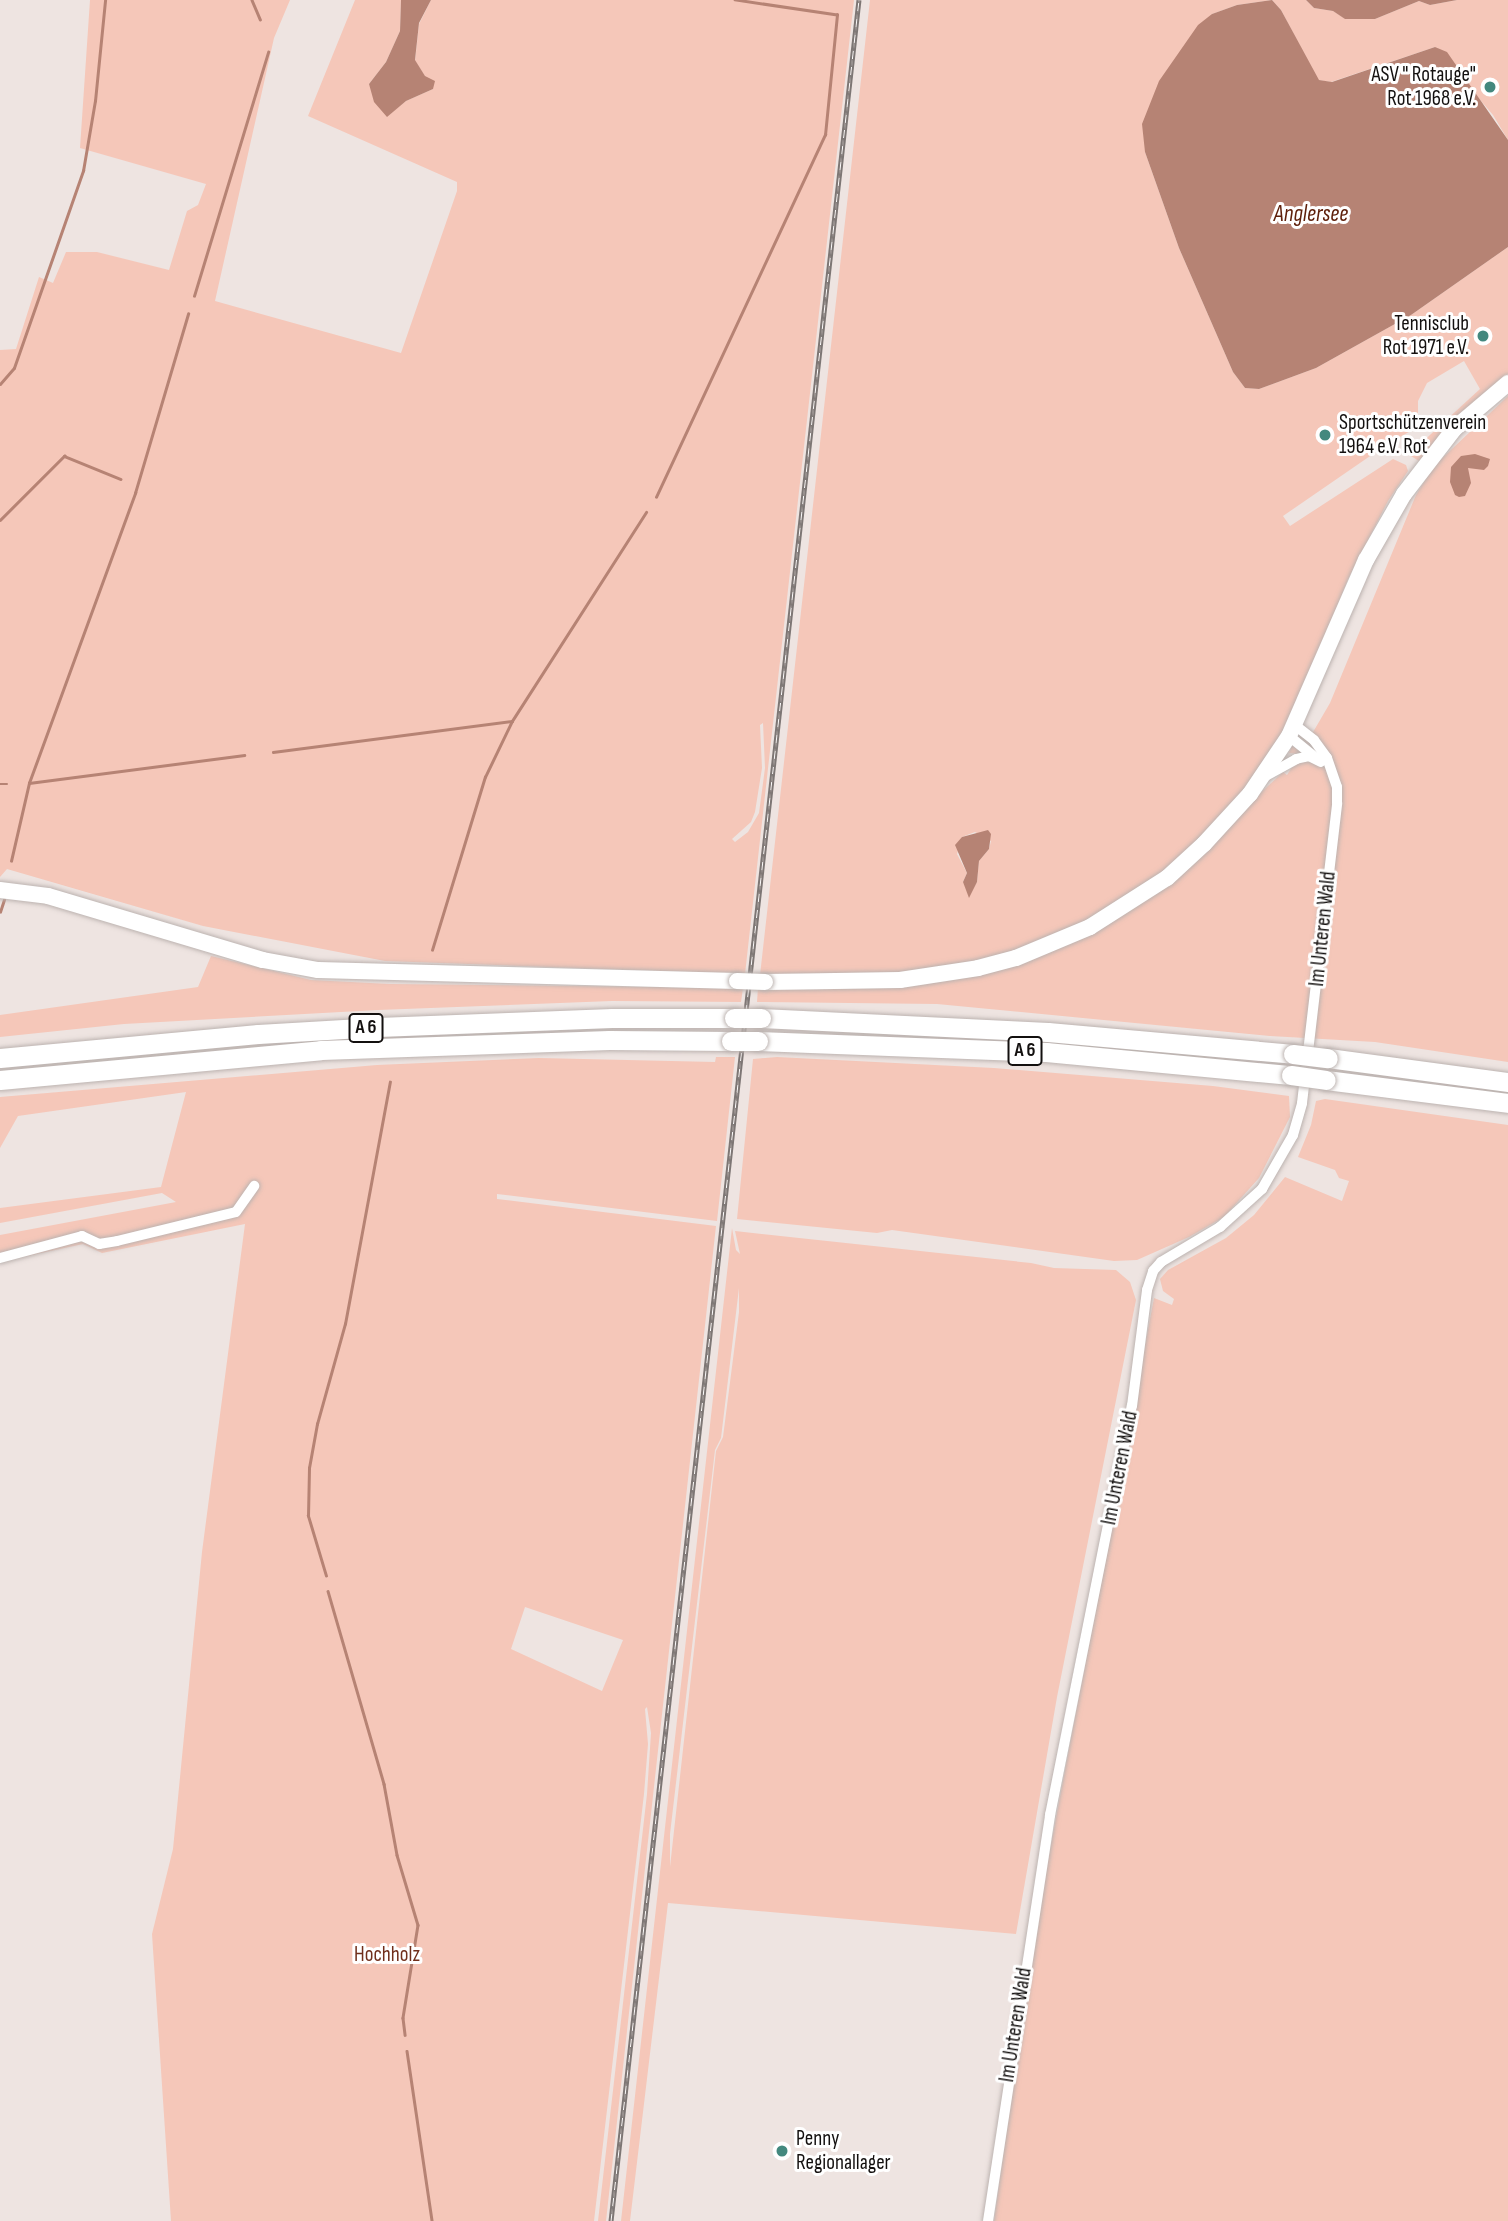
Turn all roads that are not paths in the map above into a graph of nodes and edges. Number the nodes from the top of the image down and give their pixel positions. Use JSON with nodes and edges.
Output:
{"nodes":[{"id":1,"x":1508,"y":383,"type":"edge"},
{"id":2,"x":1292,"y":730,"type":"junction"},
{"id":3,"x":1321,"y":762,"type":"junction"},
{"id":4,"x":1332,"y":775,"type":"junction"},
{"id":5,"x":1262,"y":778,"type":"junction"},
{"id":6,"x":0,"y":890,"type":"edge"},
{"id":7,"x":0,"y":1058,"type":"edge"},
{"id":8,"x":0,"y":1080,"type":"edge"},
{"id":9,"x":1508,"y":1082,"type":"edge"},
{"id":10,"x":1508,"y":1103,"type":"edge"},
{"id":11,"x":254,"y":1186,"type":"dead end"},
{"id":12,"x":0,"y":1258,"type":"edge"},
{"id":13,"x":988,"y":2221,"type":"edge"}],
"edges":[{"from":1,"to":2,"type":"main road"},
{"from":2,"to":3,"type":"street"},
{"from":2,"to":4,"type":"street","name":"Im Unteren Wald"},
{"from":2,"to":5,"type":"main road"},
{"from":3,"to":4,"type":"street"},
{"from":3,"to":5,"type":"street"},
{"from":4,"to":13,"type":"street","name":"Im Unteren Wald"},
{"from":5,"to":6,"type":"main road","bridge":true},
{"from":7,"to":9,"type":"highway","number":"A 6","bridge":true},
{"from":8,"to":10,"type":"highway","number":"A 6","bridge":true},
{"from":11,"to":12,"type":"street"}]}
